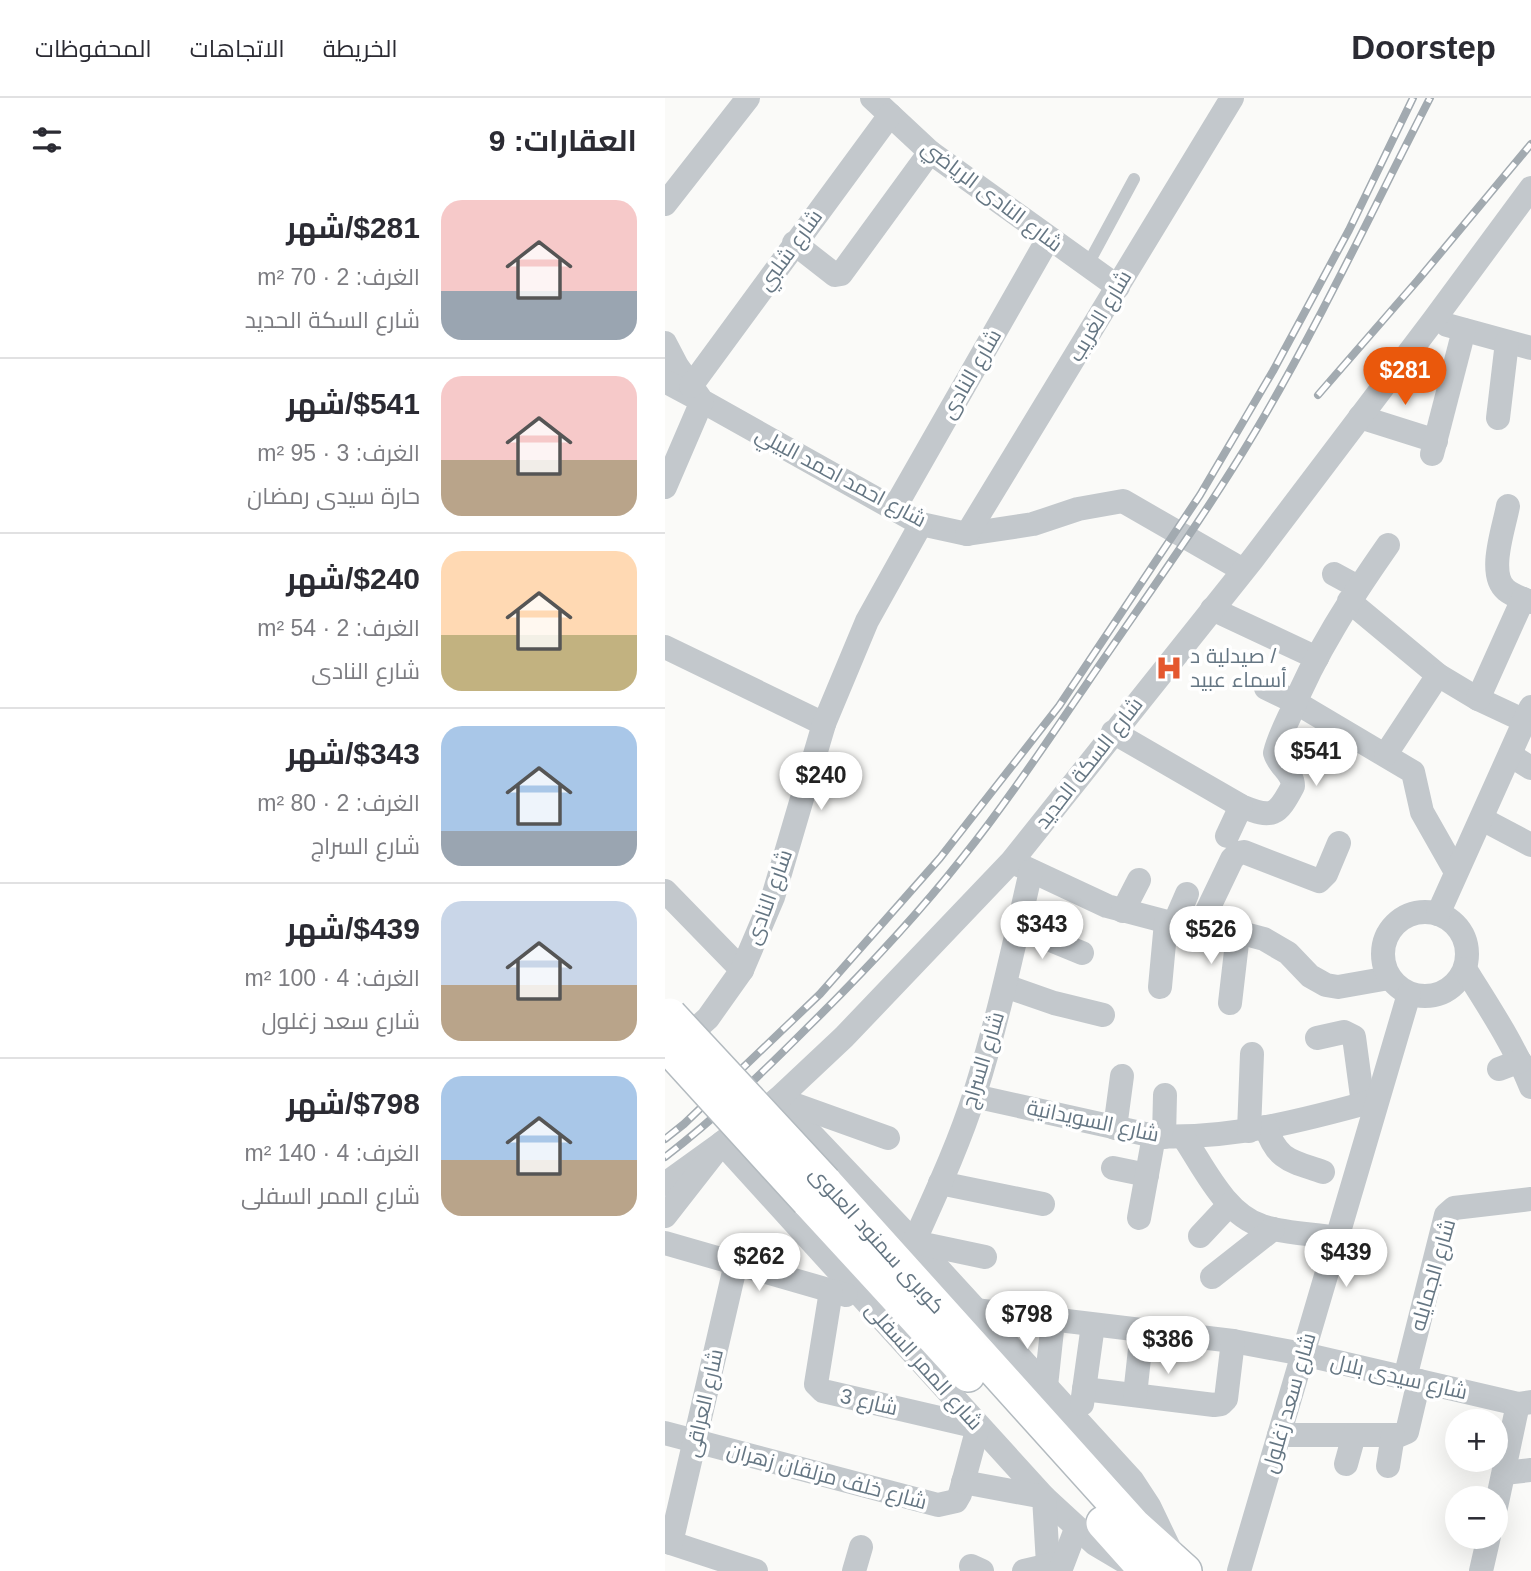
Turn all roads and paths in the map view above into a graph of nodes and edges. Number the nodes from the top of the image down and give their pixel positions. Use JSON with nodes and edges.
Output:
{"nodes":[{"id":1,"x":748,"y":98,"type":"edge"},
{"id":2,"x":1232,"y":98,"type":"edge"},
{"id":3,"x":881,"y":107,"type":"edge"},
{"id":4,"x":930,"y":152,"type":"junction"},
{"id":5,"x":1134,"y":179,"type":"dead end"},
{"id":6,"x":1531,"y":188,"type":"edge"},
{"id":7,"x":665,"y":204,"type":"edge"},
{"id":8,"x":1521,"y":218,"type":"edge"},
{"id":9,"x":1048,"y":239,"type":"junction"},
{"id":10,"x":794,"y":243,"type":"junction"},
{"id":11,"x":1087,"y":266,"type":"junction"},
{"id":12,"x":1118,"y":287,"type":"junction"},
{"id":13,"x":1433,"y":321,"type":"junction"},
{"id":14,"x":1464,"y":330,"type":"junction"},
{"id":15,"x":1507,"y":342,"type":"junction"},
{"id":16,"x":665,"y":343,"type":"edge"},
{"id":17,"x":1531,"y":348,"type":"edge"},
{"id":18,"x":665,"y":381,"type":"edge"},
{"id":19,"x":697,"y":393,"type":"junction"},
{"id":20,"x":1360,"y":418,"type":"junction"},
{"id":21,"x":1498,"y":418,"type":"dead end"},
{"id":22,"x":665,"y":487,"type":"edge"},
{"id":23,"x":1509,"y":506,"type":"dead end"},
{"id":24,"x":894,"y":509,"type":"junction"},
{"id":25,"x":922,"y":524,"type":"junction"},
{"id":26,"x":967,"y":534,"type":"junction"},
{"id":27,"x":1388,"y":545,"type":"dead end"},
{"id":28,"x":1243,"y":570,"type":"junction"},
{"id":29,"x":1334,"y":574,"type":"dead end"},
{"id":30,"x":1354,"y":594,"type":"junction"},
{"id":31,"x":1527,"y":601,"type":"edge"},
{"id":32,"x":1212,"y":609,"type":"junction"},
{"id":33,"x":665,"y":648,"type":"edge"},
{"id":34,"x":1317,"y":658,"type":"junction"},
{"id":35,"x":1438,"y":675,"type":"junction"},
{"id":36,"x":1266,"y":688,"type":"dead end"},
{"id":37,"x":1478,"y":699,"type":"junction"},
{"id":38,"x":1295,"y":702,"type":"junction"},
{"id":39,"x":1528,"y":714,"type":"edge"},
{"id":40,"x":824,"y":724,"type":"junction"},
{"id":41,"x":1113,"y":732,"type":"junction"},
{"id":42,"x":1386,"y":754,"type":"junction"},
{"id":43,"x":1521,"y":761,"type":"edge"},
{"id":44,"x":1241,"y":806,"type":"junction"},
{"id":45,"x":1482,"y":819,"type":"junction"},
{"id":46,"x":1227,"y":836,"type":"dead end"},
{"id":47,"x":1339,"y":843,"type":"dead end"},
{"id":48,"x":1531,"y":845,"type":"edge"},
{"id":49,"x":1022,"y":866,"type":"junction"},
{"id":50,"x":1456,"y":872,"type":"junction"},
{"id":51,"x":1139,"y":880,"type":"dead end"},
{"id":52,"x":665,"y":891,"type":"edge"},
{"id":53,"x":1187,"y":894,"type":"dead end"},
{"id":54,"x":1123,"y":911,"type":"junction"},
{"id":55,"x":1438,"y":914,"type":"junction"},
{"id":56,"x":1179,"y":925,"type":"junction"},
{"id":57,"x":1019,"y":927,"type":"junction"},
{"id":58,"x":1238,"y":934,"type":"junction"},
{"id":59,"x":1082,"y":953,"type":"dead end"},
{"id":60,"x":1465,"y":969,"type":"junction"},
{"id":61,"x":742,"y":970,"type":"junction"},
{"id":62,"x":1389,"y":978,"type":"junction"},
{"id":63,"x":1005,"y":986,"type":"junction"},
{"id":64,"x":1160,"y":987,"type":"dead end"},
{"id":65,"x":1409,"y":994,"type":"junction"},
{"id":66,"x":1230,"y":1003,"type":"dead end"},
{"id":67,"x":1103,"y":1015,"type":"dead end"},
{"id":68,"x":667,"y":1022,"type":"edge"},
{"id":69,"x":1317,"y":1038,"type":"dead end"},
{"id":70,"x":1252,"y":1054,"type":"dead end"},
{"id":71,"x":665,"y":1058,"type":"edge"},
{"id":72,"x":1122,"y":1076,"type":"dead end"},
{"id":73,"x":1531,"y":1087,"type":"edge"},
{"id":74,"x":1165,"y":1095,"type":"dead end"},
{"id":75,"x":974,"y":1096,"type":"junction"},
{"id":76,"x":778,"y":1099,"type":"junction"},
{"id":77,"x":1370,"y":1102,"type":"junction"},
{"id":78,"x":1115,"y":1128,"type":"junction"},
{"id":79,"x":1258,"y":1129,"type":"junction"},
{"id":80,"x":1167,"y":1137,"type":"junction"},
{"id":81,"x":888,"y":1138,"type":"dead end"},
{"id":82,"x":722,"y":1143,"type":"junction"},
{"id":83,"x":1113,"y":1168,"type":"dead end"},
{"id":84,"x":1323,"y":1172,"type":"dead end"},
{"id":85,"x":1147,"y":1175,"type":"junction"},
{"id":86,"x":940,"y":1183,"type":"junction"},
{"id":87,"x":665,"y":1184,"type":"edge"},
{"id":88,"x":1531,"y":1199,"type":"edge"},
{"id":89,"x":1043,"y":1204,"type":"dead end"},
{"id":90,"x":1229,"y":1205,"type":"junction"},
{"id":91,"x":665,"y":1216,"type":"edge"},
{"id":92,"x":1139,"y":1218,"type":"dead end"},
{"id":93,"x":1273,"y":1229,"type":"junction"},
{"id":94,"x":1200,"y":1236,"type":"dead end"},
{"id":95,"x":1337,"y":1238,"type":"junction"},
{"id":96,"x":914,"y":1242,"type":"junction"},
{"id":97,"x":665,"y":1243,"type":"edge"},
{"id":98,"x":985,"y":1257,"type":"dead end"},
{"id":99,"x":736,"y":1263,"type":"junction"},
{"id":100,"x":1212,"y":1277,"type":"dead end"},
{"id":101,"x":831,"y":1291,"type":"junction"},
{"id":102,"x":865,"y":1301,"type":"junction"},
{"id":103,"x":975,"y":1310,"type":"junction"},
{"id":104,"x":1053,"y":1321,"type":"junction"},
{"id":105,"x":1093,"y":1325,"type":"junction"},
{"id":106,"x":1142,"y":1331,"type":"junction"},
{"id":107,"x":1233,"y":1341,"type":"junction"},
{"id":108,"x":1303,"y":1354,"type":"junction"},
{"id":109,"x":1412,"y":1380,"type":"junction"},
{"id":110,"x":1046,"y":1386,"type":"junction"},
{"id":111,"x":1084,"y":1389,"type":"junction"},
{"id":112,"x":1135,"y":1395,"type":"junction"},
{"id":113,"x":1524,"y":1403,"type":"edge"},
{"id":114,"x":1080,"y":1422,"type":"junction"},
{"id":115,"x":978,"y":1427,"type":"junction"},
{"id":116,"x":665,"y":1433,"type":"edge"},
{"id":117,"x":1279,"y":1435,"type":"junction"},
{"id":118,"x":1354,"y":1435,"type":"junction"},
{"id":119,"x":1393,"y":1435,"type":"junction"},
{"id":120,"x":695,"y":1441,"type":"junction"},
{"id":121,"x":1346,"y":1464,"type":"dead end"},
{"id":122,"x":1388,"y":1466,"type":"dead end"},
{"id":123,"x":1531,"y":1470,"type":"edge"},
{"id":124,"x":1504,"y":1473,"type":"junction"},
{"id":125,"x":963,"y":1482,"type":"junction"},
{"id":126,"x":1501,"y":1486,"type":"edge"},
{"id":127,"x":1044,"y":1497,"type":"junction"},
{"id":128,"x":1076,"y":1529,"type":"junction"},
{"id":129,"x":668,"y":1542,"type":"edge"},
{"id":130,"x":861,"y":1547,"type":"dead end"},
{"id":131,"x":1486,"y":1549,"type":"edge"},
{"id":132,"x":713,"y":1564,"type":"edge"},
{"id":133,"x":1057,"y":1565,"type":"edge"},
{"id":134,"x":1169,"y":1569,"type":"edge"},
{"id":135,"x":757,"y":1571,"type":"edge"},
{"id":136,"x":854,"y":1571,"type":"edge"},
{"id":137,"x":1024,"y":1571,"type":"edge"},
{"id":138,"x":1141,"y":1571,"type":"edge"},
{"id":139,"x":1239,"y":1571,"type":"edge"},
{"id":140,"x":1481,"y":1571,"type":"edge"}],
"edges":[{"from":1,"to":7,"type":"street"},
{"from":2,"to":12,"type":"street","name":"شارع الغريب"},
{"from":3,"to":4,"type":"street","name":"شارع النادى الرياضي"},
{"from":3,"to":10,"type":"street","name":"شارع شلبي"},
{"from":4,"to":9,"type":"street","name":"شارع النادى الرياضي"},
{"from":4,"to":10,"type":"street"},
{"from":5,"to":11,"type":"lane"},
{"from":6,"to":8,"type":"street","name":"شارع السكة الحديد"},
{"from":8,"to":13,"type":"street","name":"شارع السكة الحديد"},
{"from":9,"to":11,"type":"street","name":"شارع النادى الرياضي"},
{"from":9,"to":24,"type":"street","name":"شارع النادى"},
{"from":10,"to":19,"type":"street","name":"شارع شلبي"},
{"from":11,"to":12,"type":"street","name":"شارع النادى الرياضي"},
{"from":12,"to":26,"type":"street","name":"شارع الغريب"},
{"from":13,"to":14,"type":"street"},
{"from":13,"to":20,"type":"street","name":"شارع السكة الحديد"},
{"from":14,"to":15,"type":"street"},
{"from":14,"to":20,"type":"street"},
{"from":15,"to":17,"type":"street"},
{"from":15,"to":21,"type":"street"},
{"from":16,"to":19,"type":"street","name":"شارع احمد احمد البيلي"},
{"from":18,"to":19,"type":"street"},
{"from":19,"to":22,"type":"street","name":"شارع شلبي"},
{"from":19,"to":24,"type":"street","name":"شارع احمد احمد البيلي"},
{"from":20,"to":28,"type":"street","name":"شارع السكة الحديد"},
{"from":23,"to":31,"type":"street"},
{"from":24,"to":25,"type":"street","name":"شارع احمد احمد البيلي"},
{"from":25,"to":26,"type":"street","name":"شارع احمد احمد البيلي"},
{"from":25,"to":40,"type":"street","name":"شارع النادى"},
{"from":26,"to":28,"type":"street","name":"شارع احمد احمد البيلي"},
{"from":27,"to":30,"type":"street"},
{"from":28,"to":32,"type":"street","name":"شارع السكة الحديد"},
{"from":29,"to":30,"type":"street"},
{"from":30,"to":34,"type":"street"},
{"from":30,"to":35,"type":"street"},
{"from":31,"to":37,"type":"street"},
{"from":32,"to":34,"type":"street"},
{"from":32,"to":41,"type":"street","name":"شارع السكة الحديد"},
{"from":33,"to":40,"type":"street"},
{"from":34,"to":38,"type":"street"},
{"from":35,"to":37,"type":"street"},
{"from":35,"to":42,"type":"street"},
{"from":36,"to":38,"type":"street"},
{"from":37,"to":39,"type":"street"},
{"from":38,"to":42,"type":"street"},
{"from":38,"to":44,"type":"street"},
{"from":39,"to":43,"type":"street"},
{"from":40,"to":61,"type":"street","name":"شارع النادى"},
{"from":41,"to":44,"type":"street"},
{"from":41,"to":49,"type":"street","name":"شارع السكة الحديد"},
{"from":42,"to":50,"type":"street"},
{"from":43,"to":45,"type":"street"},
{"from":44,"to":46,"type":"street"},
{"from":45,"to":48,"type":"street"},
{"from":45,"to":50,"type":"street"},
{"from":47,"to":56,"type":"street"},
{"from":49,"to":54,"type":"street"},
{"from":49,"to":57,"type":"street","name":"شارع السراج"},
{"from":49,"to":76,"type":"street","name":"شارع السكة الحديد"},
{"from":50,"to":55,"type":"street"},
{"from":51,"to":54,"type":"street"},
{"from":52,"to":61,"type":"street"},
{"from":53,"to":56,"type":"street"},
{"from":54,"to":56,"type":"street"},
{"from":55,"to":60,"type":"street"},
{"from":55,"to":62,"type":"street"},
{"from":56,"to":58,"type":"street"},
{"from":56,"to":64,"type":"street"},
{"from":57,"to":59,"type":"street"},
{"from":57,"to":63,"type":"street","name":"شارع السراج"},
{"from":58,"to":62,"type":"street"},
{"from":58,"to":66,"type":"street"},
{"from":60,"to":65,"type":"street"},
{"from":60,"to":73,"type":"street"},
{"from":61,"to":71,"type":"street","name":"شارع النادى"},
{"from":62,"to":65,"type":"street"},
{"from":63,"to":67,"type":"street"},
{"from":63,"to":75,"type":"street","name":"شارع السراج"},
{"from":65,"to":77,"type":"street","name":"شارع سعد زغلول"},
{"from":68,"to":134,"type":"main road","name":"كوبرى سمنود العلوى","bridge":true},
{"from":69,"to":77,"type":"street"},
{"from":70,"to":79,"type":"street"},
{"from":72,"to":78,"type":"street"},
{"from":74,"to":80,"type":"street"},
{"from":75,"to":78,"type":"street","name":"شارع السويدانية"},
{"from":75,"to":86,"type":"street","name":"شارع السراج"},
{"from":76,"to":81,"type":"street"},
{"from":76,"to":82,"type":"street","name":"شارع السكة الحديد"},
{"from":76,"to":96,"type":"street"},
{"from":77,"to":79,"type":"street","name":"شارع السويدانية"},
{"from":77,"to":95,"type":"street","name":"شارع سعد زغلول"},
{"from":78,"to":80,"type":"street","name":"شارع السويدانية"},
{"from":79,"to":80,"type":"street","name":"شارع السويدانية"},
{"from":79,"to":84,"type":"street"},
{"from":80,"to":85,"type":"street"},
{"from":80,"to":90,"type":"street"},
{"from":82,"to":87,"type":"street","name":"شارع السكة الحديد"},
{"from":82,"to":91,"type":"street"},
{"from":82,"to":102,"type":"street","name":"شارع الممر السفلى"},
{"from":83,"to":85,"type":"street"},
{"from":85,"to":92,"type":"street"},
{"from":86,"to":89,"type":"street"},
{"from":86,"to":96,"type":"street","name":"شارع السراج"},
{"from":88,"to":109,"type":"street","name":"شارع الجمايله"},
{"from":90,"to":93,"type":"street"},
{"from":90,"to":94,"type":"street"},
{"from":93,"to":95,"type":"street"},
{"from":93,"to":100,"type":"street"},
{"from":95,"to":108,"type":"street","name":"شارع سعد زغلول"},
{"from":96,"to":98,"type":"street"},
{"from":96,"to":103,"type":"street"},
{"from":97,"to":99,"type":"street"},
{"from":99,"to":101,"type":"street"},
{"from":99,"to":120,"type":"street","name":"شارع العراقى"},
{"from":101,"to":102,"type":"street"},
{"from":101,"to":115,"type":"street","name":"شارع 3"},
{"from":102,"to":115,"type":"street","name":"شارع الممر السفلى"},
{"from":103,"to":104,"type":"street","name":"شارع سيدى بلال"},
{"from":103,"to":110,"type":"street"},
{"from":104,"to":105,"type":"street","name":"شارع سيدى بلال"},
{"from":104,"to":110,"type":"street"},
{"from":105,"to":106,"type":"street","name":"شارع سيدى بلال"},
{"from":105,"to":111,"type":"street"},
{"from":106,"to":107,"type":"street","name":"شارع سيدى بلال"},
{"from":106,"to":112,"type":"street"},
{"from":107,"to":108,"type":"street","name":"شارع سيدى بلال"},
{"from":107,"to":112,"type":"street"},
{"from":108,"to":109,"type":"street","name":"شارع سيدى بلال"},
{"from":108,"to":117,"type":"street","name":"شارع سعد زغلول"},
{"from":109,"to":113,"type":"street","name":"شارع سيدى بلال"},
{"from":109,"to":119,"type":"street","name":"شارع الجمايله"},
{"from":110,"to":114,"type":"street"},
{"from":111,"to":112,"type":"street"},
{"from":111,"to":114,"type":"street"},
{"from":113,"to":124,"type":"street"},
{"from":114,"to":134,"type":"street"},
{"from":115,"to":125,"type":"street","name":"شارع خلف مزلقان زهران"},
{"from":115,"to":127,"type":"street","name":"شارع الممر السفلى"},
{"from":116,"to":120,"type":"street","name":"شارع خلف مزلقان زهران"},
{"from":117,"to":118,"type":"street"},
{"from":117,"to":139,"type":"street","name":"شارع سعد زغلول"},
{"from":118,"to":119,"type":"street"},
{"from":118,"to":121,"type":"street"},
{"from":119,"to":122,"type":"street"},
{"from":120,"to":125,"type":"street","name":"شارع خلف مزلقان زهران"},
{"from":120,"to":129,"type":"street","name":"شارع العراقى"},
{"from":123,"to":124,"type":"street"},
{"from":124,"to":126,"type":"street"},
{"from":125,"to":127,"type":"street"},
{"from":127,"to":128,"type":"street","name":"شارع الممر السفلى"},
{"from":127,"to":133,"type":"street"},
{"from":128,"to":133,"type":"street"},
{"from":128,"to":138,"type":"street","name":"شارع الممر السفلى"},
{"from":129,"to":132,"type":"street"},
{"from":130,"to":136,"type":"street"},
{"from":131,"to":140,"type":"street"},
{"from":132,"to":135,"type":"street"},
{"from":133,"to":137,"type":"street"}]}
